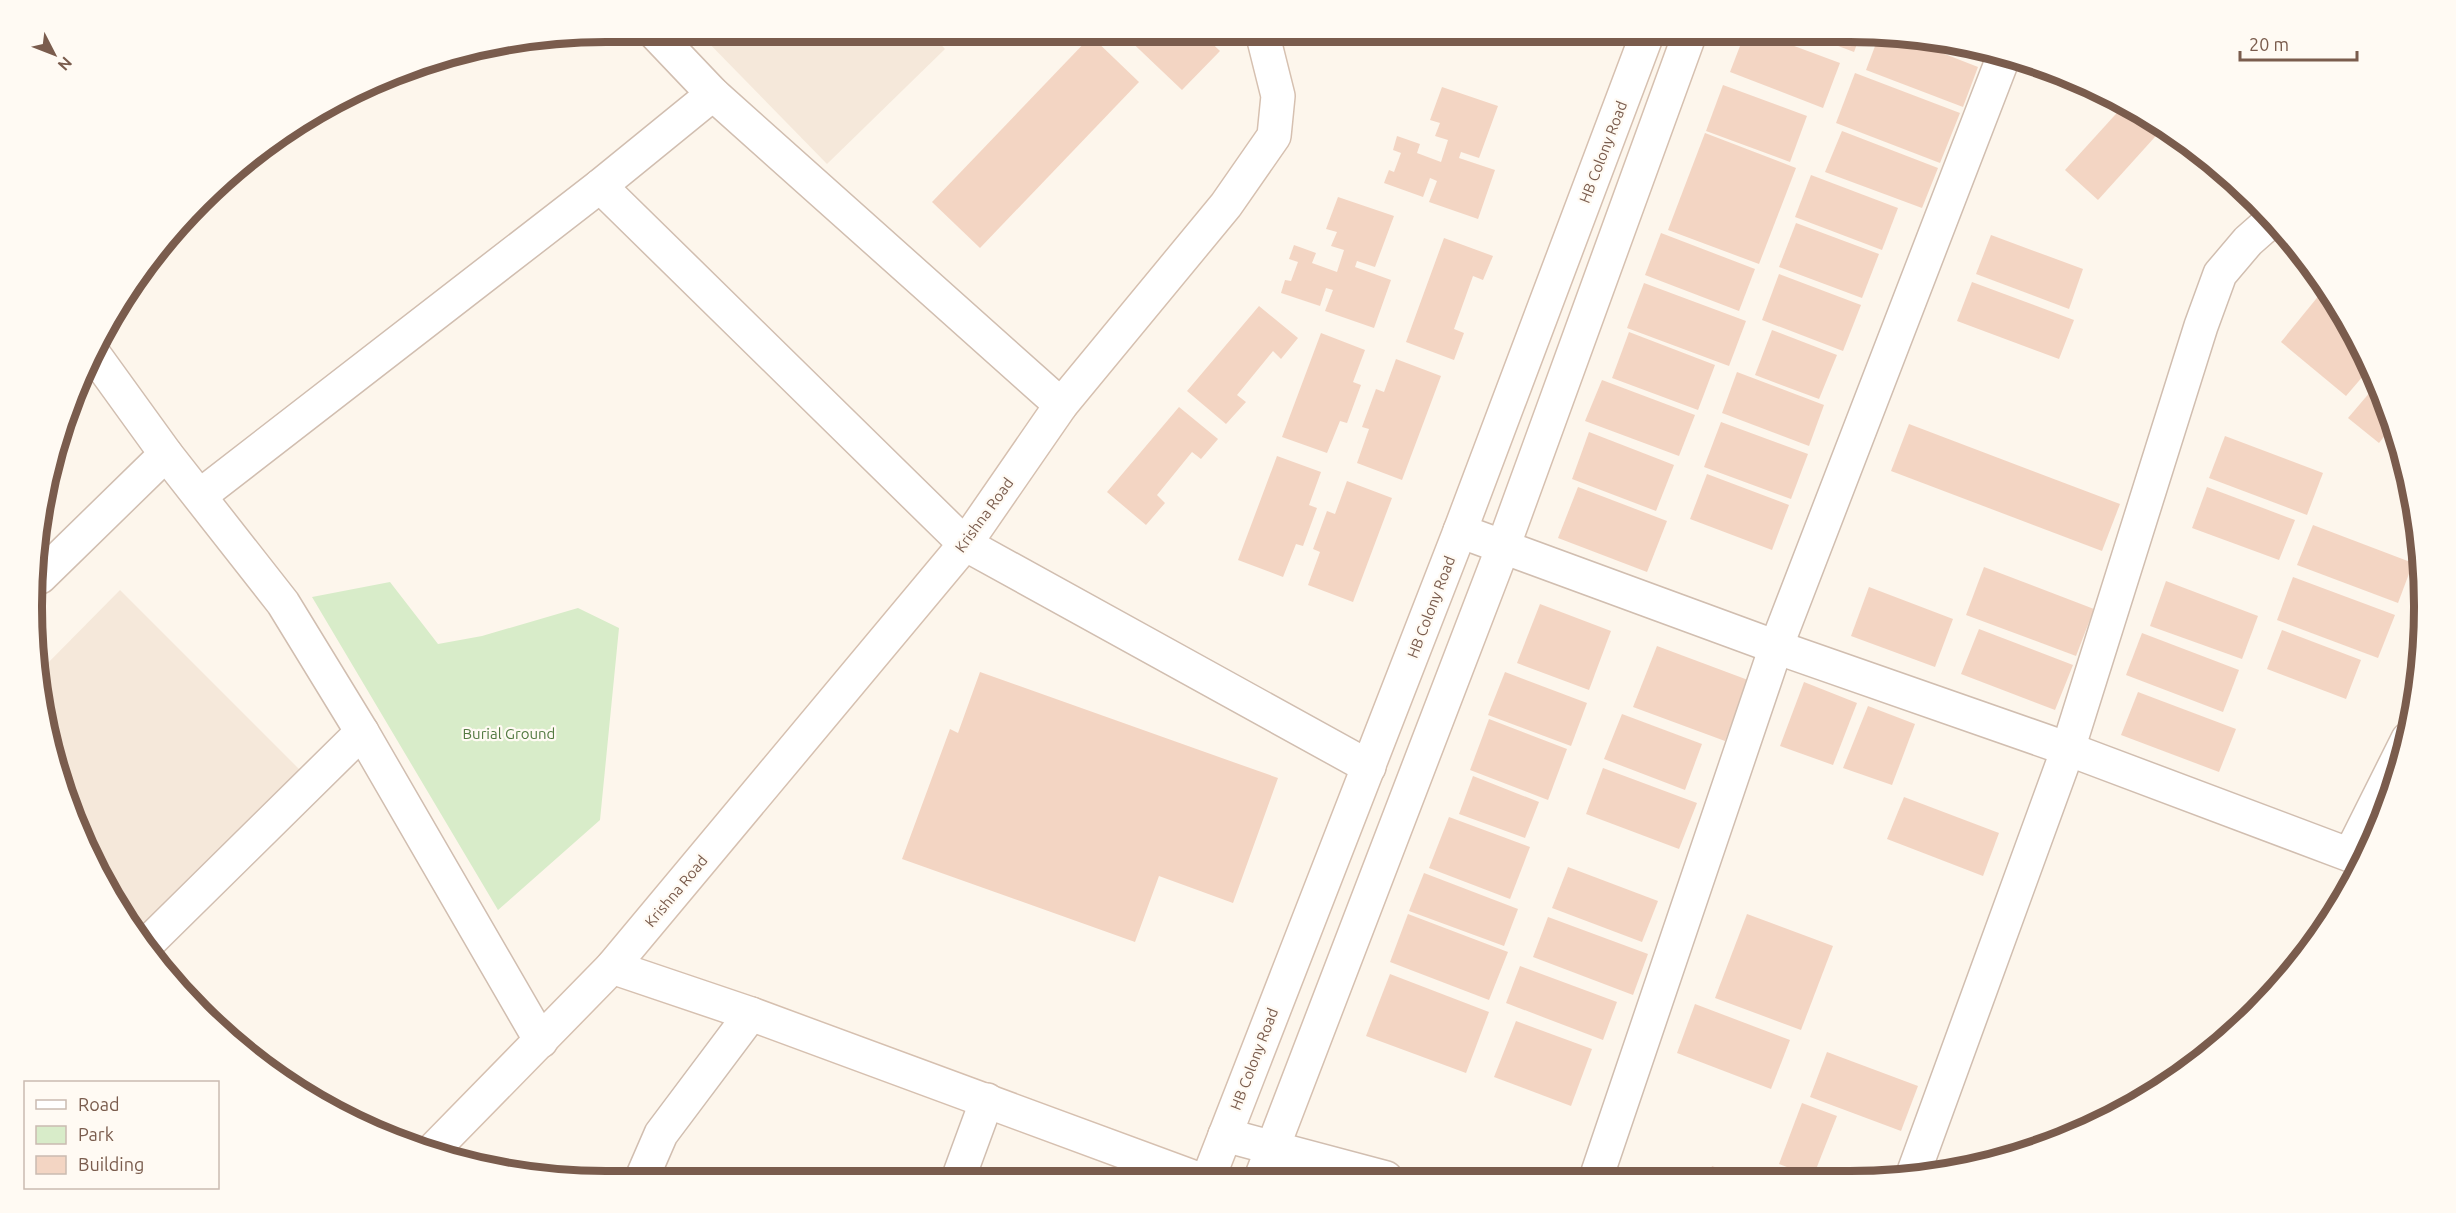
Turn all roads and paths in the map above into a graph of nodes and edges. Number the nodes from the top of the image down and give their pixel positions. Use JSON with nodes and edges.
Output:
{"nodes":[{"id":1,"x":664,"y":42,"type":"edge"},
{"id":2,"x":1265,"y":42,"type":"edge"},
{"id":3,"x":1645,"y":42,"type":"edge"},
{"id":4,"x":1687,"y":42,"type":"edge"},
{"id":5,"x":2002,"y":63,"type":"edge"},
{"id":6,"x":713,"y":94,"type":"junction"},
{"id":7,"x":600,"y":186,"type":"junction"},
{"id":8,"x":2266,"y":225,"type":"edge"},
{"id":9,"x":98,"y":360,"type":"edge"},
{"id":10,"x":1061,"y":405,"type":"junction"},
{"id":11,"x":166,"y":454,"type":"junction"},
{"id":12,"x":201,"y":495,"type":"junction"},
{"id":13,"x":1460,"y":531,"type":"junction"},
{"id":14,"x":965,"y":544,"type":"junction"},
{"id":15,"x":1503,"y":547,"type":"junction"},
{"id":16,"x":43,"y":574,"type":"edge"},
{"id":17,"x":1776,"y":648,"type":"junction"},
{"id":18,"x":362,"y":732,"type":"junction"},
{"id":19,"x":2068,"y":749,"type":"junction"},
{"id":20,"x":1369,"y":767,"type":"junction"},
{"id":21,"x":2354,"y":859,"type":"edge"},
{"id":22,"x":151,"y":940,"type":"edge"},
{"id":23,"x":612,"y":967,"type":"junction"},
{"id":24,"x":751,"y":1014,"type":"junction"},
{"id":25,"x":541,"y":1041,"type":"junction"},
{"id":26,"x":987,"y":1100,"type":"junction"},
{"id":27,"x":1225,"y":1135,"type":"junction"},
{"id":28,"x":438,"y":1145,"type":"edge"},
{"id":29,"x":1272,"y":1148,"type":"junction"},
{"id":30,"x":1916,"y":1167,"type":"edge"},
{"id":31,"x":645,"y":1171,"type":"edge"},
{"id":32,"x":961,"y":1171,"type":"edge"},
{"id":33,"x":1177,"y":1171,"type":"edge"},
{"id":34,"x":1211,"y":1171,"type":"edge"},
{"id":35,"x":1264,"y":1171,"type":"edge"},
{"id":36,"x":1359,"y":1171,"type":"edge"},
{"id":37,"x":1598,"y":1171,"type":"edge"}],
"edges":[{"from":1,"to":6,"type":"street"},
{"from":2,"to":10,"type":"street","name":"Krishna Road"},
{"from":3,"to":13,"type":"street","name":"HB Colony Road"},
{"from":4,"to":15,"type":"street"},
{"from":5,"to":17,"type":"street"},
{"from":6,"to":7,"type":"street"},
{"from":6,"to":10,"type":"street"},
{"from":7,"to":12,"type":"street"},
{"from":7,"to":14,"type":"street"},
{"from":8,"to":19,"type":"street"},
{"from":9,"to":11,"type":"street"},
{"from":10,"to":14,"type":"street","name":"Krishna Road"},
{"from":11,"to":12,"type":"street"},
{"from":11,"to":16,"type":"street"},
{"from":12,"to":18,"type":"street"},
{"from":13,"to":15,"type":"street"},
{"from":13,"to":20,"type":"street","name":"HB Colony Road"},
{"from":14,"to":20,"type":"street"},
{"from":14,"to":23,"type":"street","name":"Krishna Road"},
{"from":15,"to":17,"type":"street"},
{"from":15,"to":29,"type":"street"},
{"from":17,"to":19,"type":"street"},
{"from":17,"to":37,"type":"street"},
{"from":18,"to":22,"type":"street"},
{"from":18,"to":25,"type":"street"},
{"from":19,"to":21,"type":"street"},
{"from":19,"to":30,"type":"street"},
{"from":20,"to":27,"type":"street","name":"HB Colony Road"},
{"from":23,"to":24,"type":"street"},
{"from":23,"to":25,"type":"street","name":"Krishna Road"},
{"from":24,"to":26,"type":"street"},
{"from":24,"to":31,"type":"street"},
{"from":25,"to":28,"type":"street","name":"Krishna Road"},
{"from":26,"to":32,"type":"street"},
{"from":26,"to":33,"type":"street"},
{"from":27,"to":29,"type":"street"},
{"from":27,"to":34,"type":"street","name":"HB Colony Road"},
{"from":29,"to":35,"type":"street"},
{"from":29,"to":36,"type":"street"}]}
